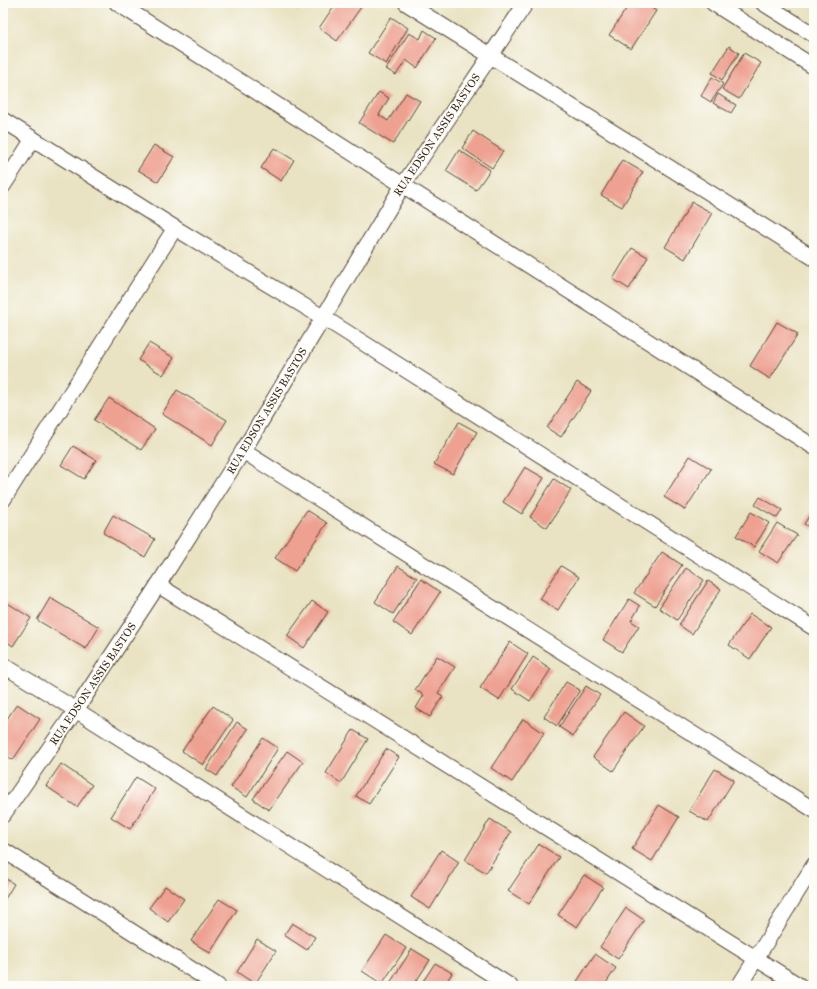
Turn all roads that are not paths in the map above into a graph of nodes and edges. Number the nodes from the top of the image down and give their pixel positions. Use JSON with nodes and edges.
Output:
{"nodes":[{"id":1,"x":117,"y":3,"type":"edge"},
{"id":2,"x":406,"y":3,"type":"edge"},
{"id":3,"x":526,"y":3,"type":"edge"},
{"id":4,"x":713,"y":3,"type":"edge"},
{"id":5,"x":763,"y":3,"type":"edge"},
{"id":6,"x":814,"y":36,"type":"edge"},
{"id":7,"x":491,"y":55,"type":"junction"},
{"id":8,"x":814,"y":67,"type":"edge"},
{"id":9,"x":3,"y":120,"type":"edge"},
{"id":10,"x":33,"y":139,"type":"junction"},
{"id":11,"x":403,"y":185,"type":"junction"},
{"id":12,"x":3,"y":186,"type":"edge"},
{"id":13,"x":175,"y":228,"type":"junction"},
{"id":14,"x":814,"y":258,"type":"edge"},
{"id":15,"x":324,"y":318,"type":"junction"},
{"id":16,"x":814,"y":447,"type":"edge"},
{"id":17,"x":243,"y":451,"type":"junction"},
{"id":18,"x":3,"y":500,"type":"edge"},
{"id":19,"x":158,"y":585,"type":"junction"},
{"id":20,"x":814,"y":628,"type":"edge"},
{"id":21,"x":3,"y":665,"type":"edge"},
{"id":22,"x":76,"y":710,"type":"junction"},
{"id":23,"x":814,"y":810,"type":"edge"},
{"id":24,"x":3,"y":815,"type":"edge"},
{"id":25,"x":3,"y":850,"type":"edge"},
{"id":26,"x":814,"y":865,"type":"edge"},
{"id":27,"x":757,"y":958,"type":"junction"},
{"id":28,"x":218,"y":986,"type":"edge"},
{"id":29,"x":510,"y":986,"type":"edge"},
{"id":30,"x":739,"y":986,"type":"edge"},
{"id":31,"x":800,"y":986,"type":"edge"}],
"edges":[{"from":1,"to":11,"type":"street"},
{"from":2,"to":7,"type":"street"},
{"from":3,"to":7,"type":"street","name":"RUA EDSON ASSIS BASTOS"},
{"from":4,"to":8,"type":"street"},
{"from":5,"to":6,"type":"street"},
{"from":7,"to":11,"type":"street","name":"RUA EDSON ASSIS BASTOS"},
{"from":7,"to":14,"type":"street"},
{"from":9,"to":10,"type":"street"},
{"from":10,"to":12,"type":"street"},
{"from":10,"to":13,"type":"street"},
{"from":11,"to":15,"type":"street","name":"RUA EDSON ASSIS BASTOS"},
{"from":11,"to":16,"type":"street"},
{"from":13,"to":15,"type":"street"},
{"from":13,"to":18,"type":"street"},
{"from":15,"to":17,"type":"street","name":"RUA EDSON ASSIS BASTOS"},
{"from":15,"to":20,"type":"street"},
{"from":17,"to":19,"type":"street","name":"RUA EDSON ASSIS BASTOS"},
{"from":17,"to":23,"type":"street"},
{"from":19,"to":22,"type":"street","name":"RUA EDSON ASSIS BASTOS"},
{"from":19,"to":27,"type":"street"},
{"from":21,"to":22,"type":"street"},
{"from":22,"to":24,"type":"street","name":"RUA EDSON ASSIS BASTOS"},
{"from":22,"to":29,"type":"street"},
{"from":25,"to":28,"type":"street"},
{"from":26,"to":27,"type":"street"},
{"from":27,"to":30,"type":"street"},
{"from":27,"to":31,"type":"street"}]}
